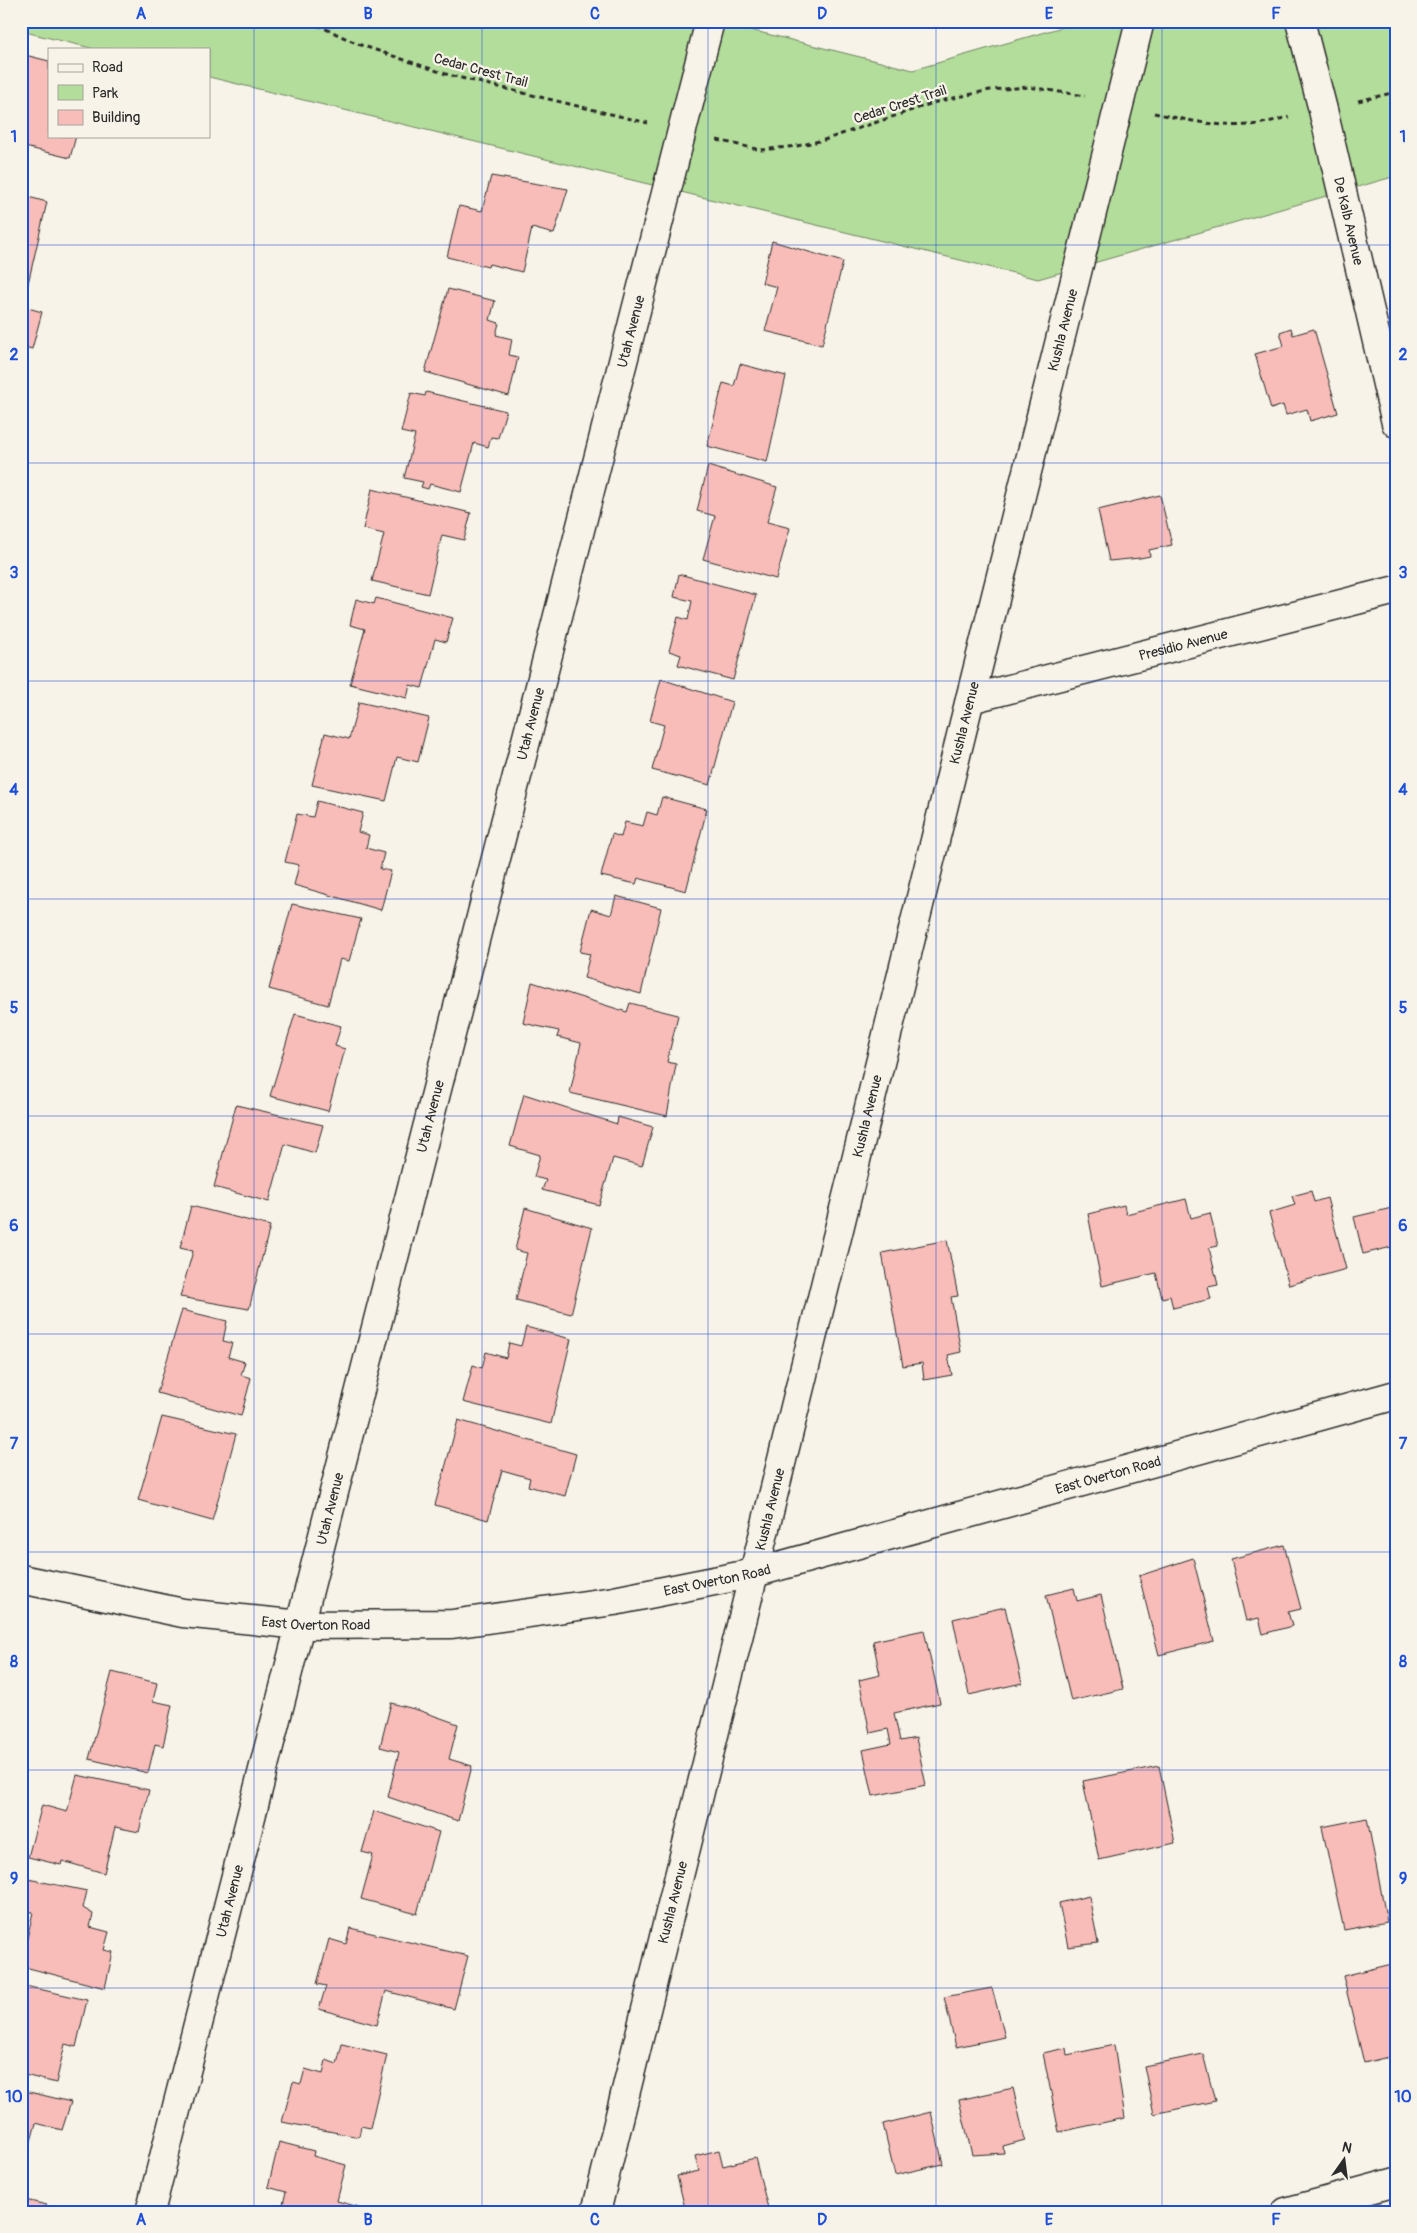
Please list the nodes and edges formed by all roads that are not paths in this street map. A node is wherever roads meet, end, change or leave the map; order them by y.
1 (710, 21) edge
2 (1140, 21) edge
3 (1300, 21) edge
4 (1396, 423) edge
5 (1396, 590) edge
6 (970, 699) junction
7 (1396, 1395) edge
8 (754, 1573) junction
9 (21, 1579) edge
10 (301, 1624) junction
11 (1396, 2182) edge
12 (150, 2212) edge
13 (596, 2212) edge
14 (1286, 2212) edge

1 - 10 street, Utah Avenue
2 - 6 street, Kushla Avenue
3 - 4 street, De Kalb Avenue
5 - 6 street, Presidio Avenue
6 - 8 street, Kushla Avenue
7 - 8 street, East Overton Road
8 - 10 street, East Overton Road
8 - 13 street, Kushla Avenue
9 - 10 street, East Overton Road
10 - 12 street, Utah Avenue
11 - 14 street

